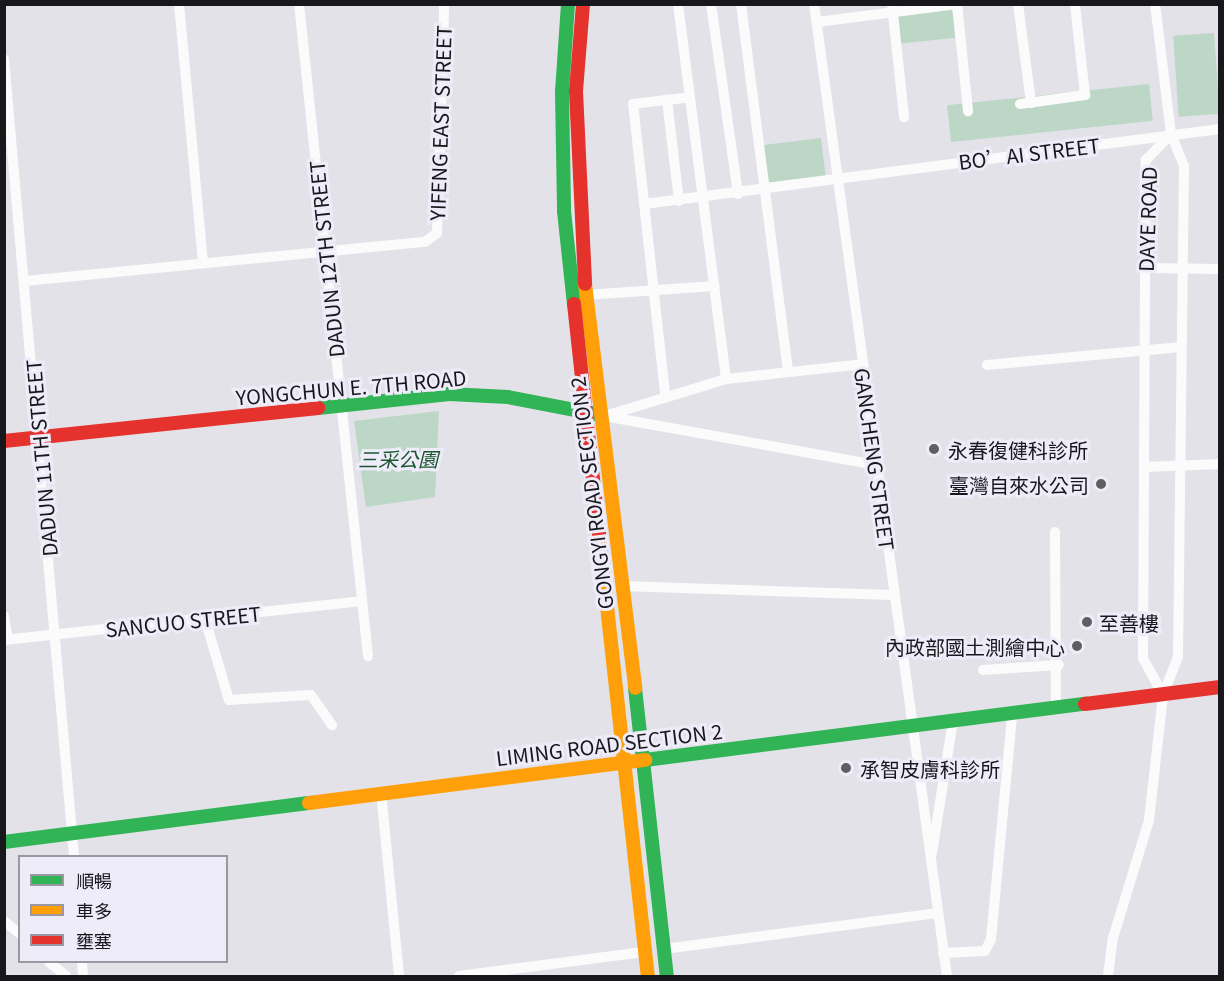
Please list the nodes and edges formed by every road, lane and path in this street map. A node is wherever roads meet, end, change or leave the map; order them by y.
1 (179, 4) edge
2 (299, 4) edge
3 (444, 4) edge
4 (568, 4) edge
5 (584, 4) edge
6 (678, 4) edge
7 (711, 4) edge
8 (741, 4) edge
9 (814, 4) edge
10 (957, 4) edge
11 (1018, 4) edge
12 (1075, 4) edge
13 (1155, 4) edge
14 (892, 9) edge
15 (817, 22) junction
16 (4, 59) edge
17 (690, 97) junction
18 (667, 99) junction
19 (968, 111) dead end
20 (904, 117) dead end
21 (1220, 129) edge
22 (1171, 134) junction
23 (839, 177) junction
24 (764, 191) junction
25 (738, 194) junction
26 (704, 198) junction
27 (679, 201) junction
28 (644, 204) junction
29 (324, 251) junction
30 (204, 263) junction
31 (1146, 268) junction
32 (1182, 268) junction
33 (1220, 268) edge
34 (25, 281) junction
35 (715, 286) junction
36 (655, 290) junction
37 (586, 295) junction
38 (1181, 347) junction
39 (1145, 349) junction
40 (863, 364) junction
41 (987, 365) dead end
42 (788, 372) junction
43 (726, 379) junction
44 (665, 393) junction
45 (342, 405) junction
46 (588, 413) junction
47 (604, 416) junction
48 (39, 437) junction
49 (4, 441) edge
50 (1220, 464) edge
51 (876, 465) junction
52 (1180, 466) junction
53 (1144, 467) junction
54 (1055, 532) dead end
55 (622, 586) junction
56 (893, 595) junction
57 (362, 601) junction
58 (4, 616) edge
59 (205, 619) junction
60 (56, 634) junction
61 (6, 640) edge
62 (368, 656) dead end
63 (1059, 665) junction
64 (983, 669) dead end
65 (1220, 687) edge
66 (1163, 695) junction
67 (1056, 709) junction
68 (1012, 715) junction
69 (953, 720) junction
70 (332, 725) dead end
71 (912, 726) junction
72 (641, 760) junction
73 (623, 762) junction
74 (381, 792) junction
75 (73, 831) junction
76 (4, 842) edge
77 (74, 855) edge
78 (931, 865) junction
79 (937, 913) junction
80 (4, 921) edge
81 (18, 932) edge
82 (664, 949) junction
83 (645, 952) junction
84 (943, 953) junction
85 (50, 963) edge
86 (66, 976) edge
87 (399, 976) edge
88 (459, 976) edge
89 (648, 976) edge
90 (667, 976) edge
91 (947, 976) edge
92 (1108, 976) edge

1 - 30 street
2 - 29 street, DADUN 12TH STREET
3 - 29 street, YIFENG EAST STREET
4 - 46 main road, GONGYI ROAD SECTION 2
5 - 37 main road, GONGYI ROAD SECTION 2
6 - 17 street
7 - 25 street
8 - 24 street
9 - 15 street, GANCHENG STREET
10 - 14 street
10 - 19 street
11 - 12 street
13 - 22 street
14 - 15 street
14 - 20 street
15 - 23 street, GANCHENG STREET
16 - 34 street, DADUN 11TH STREET
17 - 18 street
17 - 26 street
18 - 27 street
18 - 28 street
21 - 22 street, BO’AI STREET
22 - 23 street, BO’AI STREET
22 - 31 street, DAYE ROAD
22 - 32 street, DAYE ROAD
23 - 24 street, BO’AI STREET
23 - 40 street, GANCHENG STREET
24 - 25 street, BO’AI STREET
24 - 42 street
25 - 26 street, BO’AI STREET
26 - 27 street, BO’AI STREET
26 - 35 street
27 - 28 street, BO’AI STREET
28 - 36 street
29 - 30 street
29 - 45 street, DADUN 12TH STREET
30 - 34 street
31 - 32 street
31 - 39 street, DAYE ROAD
32 - 33 street
32 - 38 street, DAYE ROAD
34 - 48 street, DADUN 11TH STREET
35 - 36 street
35 - 43 street
36 - 37 street
36 - 44 street
37 - 47 main road, GONGYI ROAD SECTION 2
38 - 39 street
38 - 52 street, DAYE ROAD
39 - 41 street
39 - 53 street, DAYE ROAD
40 - 42 street
40 - 51 street, GANCHENG STREET
42 - 43 street
43 - 44 street
44 - 47 street
45 - 46 main road, YONGCHUN E. 7TH ROAD
45 - 48 main road, YONGCHUN E. 7TH ROAD
45 - 57 street, DADUN 12TH STREET
46 - 47 main road, YONGCHUN E. 7TH ROAD
46 - 73 main road, GONGYI ROAD SECTION 2
47 - 51 street, YONGCHUN E. 7TH ROAD
47 - 55 main road, GONGYI ROAD SECTION 2
48 - 49 main road, YONGCHUN E. 7TH ROAD
48 - 60 street, DADUN 11TH STREET
50 - 52 street
51 - 56 street, GANCHENG STREET
52 - 53 street
52 - 66 street, DAYE ROAD
53 - 66 street, DAYE ROAD
54 - 63 street
55 - 56 street
55 - 72 main road, GONGYI ROAD SECTION 2
56 - 71 street, GANCHENG STREET
57 - 59 street, SANCUO STREET
57 - 62 street, DADUN 12TH STREET
58 - 61 street
59 - 60 street, SANCUO STREET
59 - 70 street
60 - 61 street, SANCUO STREET
60 - 75 street, DADUN 11TH STREET
63 - 64 street
63 - 67 street
65 - 66 main road, LIMING ROAD SECTION 2
66 - 67 main road, LIMING ROAD SECTION 2
66 - 92 street, DAYE ROAD
67 - 68 main road, LIMING ROAD SECTION 2
68 - 69 main road, LIMING ROAD SECTION 2
68 - 84 street
69 - 71 main road, LIMING ROAD SECTION 2
69 - 78 street
71 - 72 main road, LIMING ROAD SECTION 2
71 - 78 street, GANCHENG STREET
72 - 73 main road, LIMING ROAD SECTION 2
72 - 82 main road, GONGYI ROAD SECTION 2
73 - 74 main road, LIMING ROAD SECTION 2
73 - 83 main road, GONGYI ROAD SECTION 2
74 - 75 main road, LIMING ROAD SECTION 2
74 - 87 street
75 - 76 main road, LIMING ROAD SECTION 2
75 - 77 street, DADUN 11TH STREET
78 - 79 street, GANCHENG STREET
79 - 82 street
79 - 84 street, GANCHENG STREET
80 - 81 street
82 - 90 main road, GONGYI ROAD SECTION 2
83 - 88 street
83 - 89 main road, GONGYI ROAD SECTION 2
84 - 91 street, GANCHENG STREET
85 - 86 street

